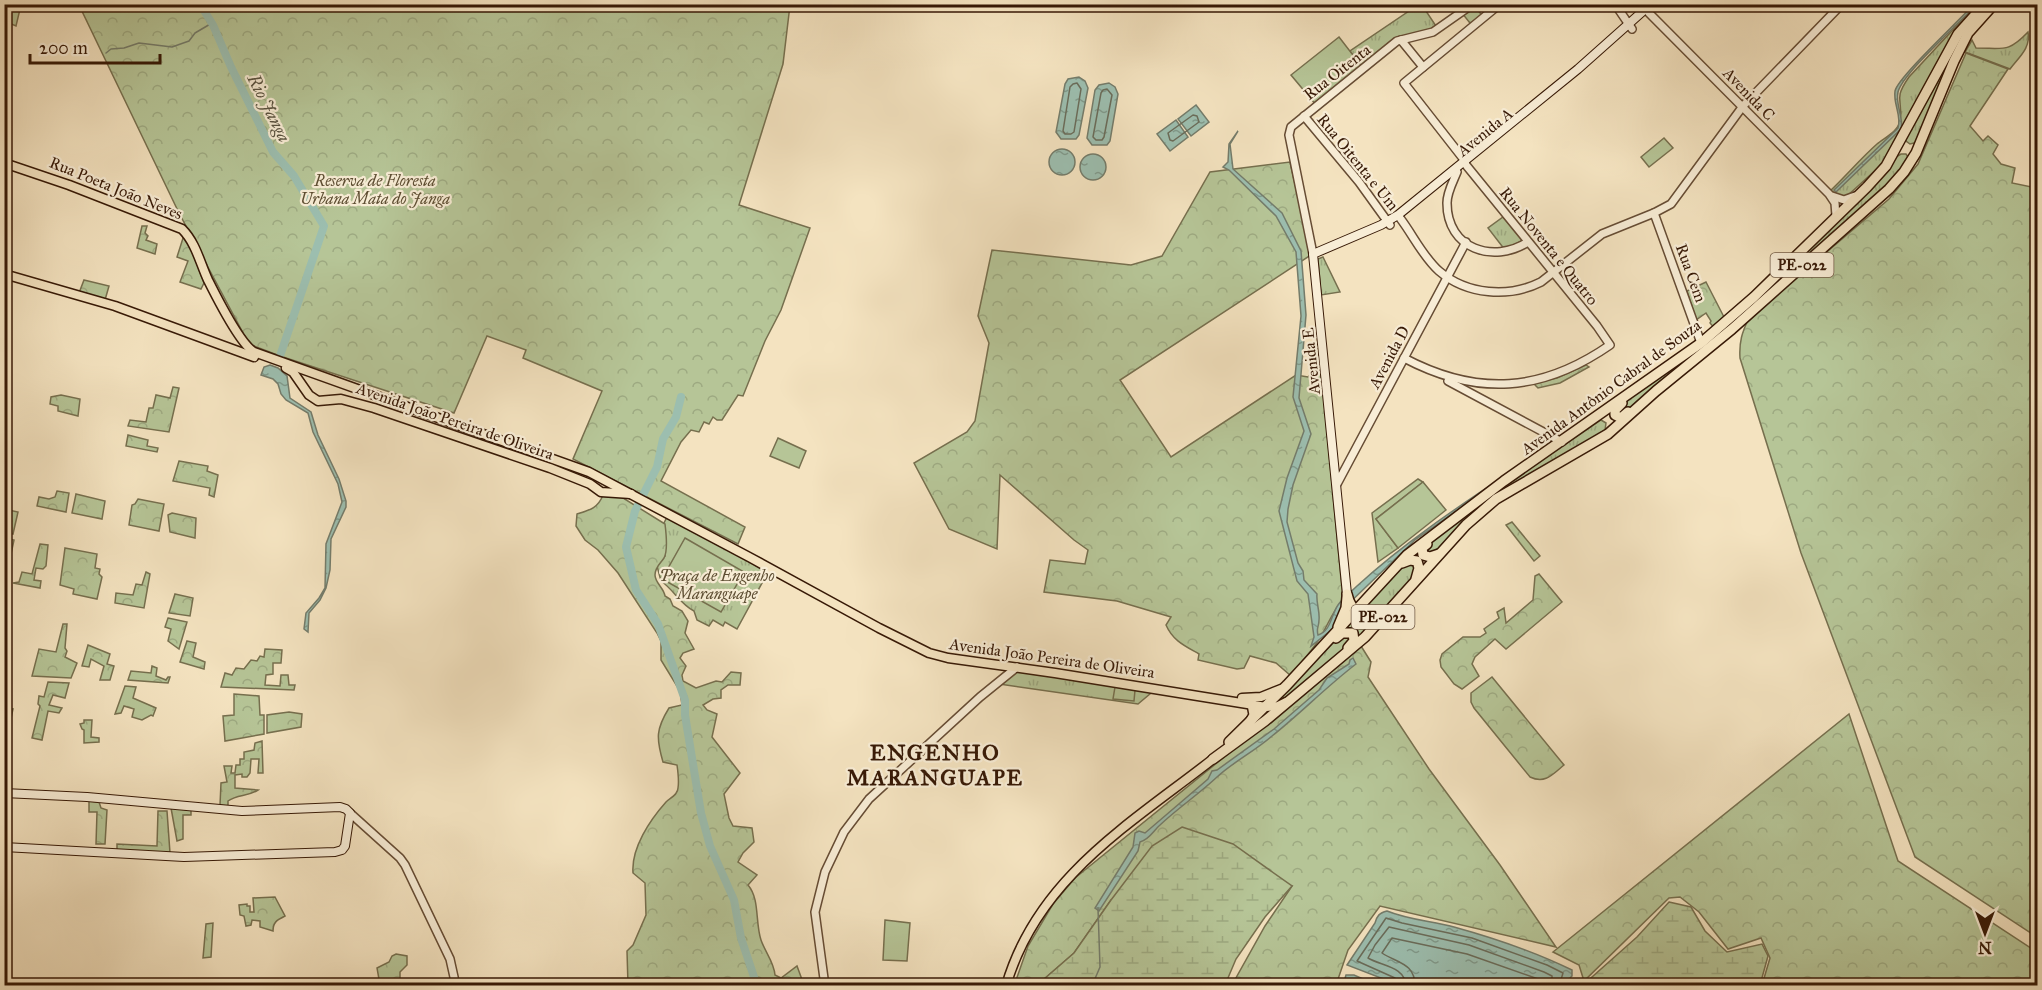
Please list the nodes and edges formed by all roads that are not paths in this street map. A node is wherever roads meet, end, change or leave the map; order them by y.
1 (1473, 4) edge
2 (1500, 4) edge
3 (1615, 4) edge
4 (1658, 4) edge
5 (1842, 4) edge
6 (1985, 4) edge
7 (1994, 4) edge
8 (1650, 9) edge
9 (1631, 27) junction
10 (1401, 40) junction
11 (1424, 67) junction
12 (1743, 106) junction
13 (1304, 116) junction
14 (1291, 127) joint
15 (1904, 132) junction
16 (1922, 140) junction
17 (4, 163) edge
18 (1466, 163) junction
19 (1886, 166) junction
20 (1907, 168) junction
21 (1457, 172) junction
22 (1829, 194) junction
23 (1858, 195) junction
24 (1654, 213) junction
25 (1836, 216) junction
26 (1400, 218) junction
27 (1389, 223) junction
28 (1466, 242) junction
29 (1528, 242) junction
30 (1314, 256) junction
31 (1552, 273) junction
32 (4, 274) edge
33 (1447, 277) junction
34 (238, 333) junction
35 (1701, 343) junction
36 (229, 346) junction
37 (254, 352) joint
38 (1404, 358) junction
39 (1661, 371) junction
40 (1432, 372) junction
41 (322, 377) junction
42 (1656, 391) junction
43 (313, 399) junction
44 (1562, 442) junction
45 (1534, 460) junction
46 (1554, 464) junction
47 (605, 480) junction
48 (1337, 484) junction
49 (601, 492) junction
50 (634, 494) junction
51 (1467, 509) junction
52 (1440, 554) junction
53 (1396, 566) junction
54 (1415, 581) junction
55 (1351, 603) junction
56 (1386, 613) junction
57 (1334, 664) junction
58 (1017, 667) junction
59 (1301, 671) junction
60 (1287, 685) junction
61 (1217, 698) junction
62 (1287, 702) junction
63 (1252, 704) junction
64 (1266, 707) junction
65 (1250, 724) junction
66 (1213, 759) junction
67 (4, 793) edge
68 (350, 813) junction
69 (4, 848) edge
70 (456, 986) edge
71 (825, 986) edge
72 (1006, 986) edge

1 - 10 street
2 - 11 street
3 - 9 street
4 - 8 main road, Avenida A
5 - 12 street
6 - 15 highway, Avenida Antônio Cabral de Souza / PE-022
7 - 16 highway, Avenida Antônio Cabral de Souza / PE-022
8 - 9 main road, Avenida A
8 - 12 street, Avenida C
9 - 18 main road, Avenida A
10 - 11 street
10 - 13 street, Rua Oitenta
11 - 18 street, Rua Noventa e Quatro
12 - 22 street, Avenida C
12 - 24 street
13 - 14 street, Rua Oitenta
13 - 27 street, Rua Oitenta e Um
14 - 30 street, Avenida E
15 - 16 highway
15 - 19 highway, Avenida Antônio Cabral de Souza / PE-022
16 - 20 highway, Avenida Antônio Cabral de Souza / PE-022
17 - 34 main road, Rua Poeta João Neves
18 - 21 main road, Avenida A
18 - 27 main road, Avenida A
18 - 29 street, Rua Noventa e Quatro
19 - 20 highway
19 - 23 highway, Avenida Antônio Cabral de Souza / PE-022
20 - 42 highway, Avenida Antônio Cabral de Souza / PE-022
21 - 26 main road, Avenida A
21 - 28 street
22 - 23 street
22 - 25 street
23 - 25 highway, Avenida Antônio Cabral de Souza / PE-022
24 - 31 street
24 - 35 street, Rua Cem
25 - 35 highway, Avenida Antônio Cabral de Souza / PE-022
26 - 27 main road, Avenida A
26 - 33 street
27 - 30 main road, Avenida A
28 - 29 street
28 - 33 street, Avenida D
29 - 31 street, Rua Noventa e Quatro
30 - 48 main road, Avenida E
31 - 33 street
31 - 40 street, Rua Noventa e Quatro
32 - 36 main road
33 - 38 street, Avenida D
34 - 36 main road
34 - 37 main road, Rua Poeta João Neves
35 - 39 highway, Avenida Antônio Cabral de Souza / PE-022
36 - 43 main road
37 - 41 main road, Avenida João Pereira de Oliveira
38 - 40 street
38 - 48 street, Avenida D
39 - 42 highway
39 - 44 highway, Avenida Antônio Cabral de Souza / PE-022
40 - 44 street
41 - 43 main road
41 - 47 main road, Avenida João Pereira de Oliveira
42 - 46 highway, Avenida Antônio Cabral de Souza / PE-022
43 - 49 main road, Avenida João Pereira de Oliveira
44 - 45 highway, Avenida Antônio Cabral de Souza / PE-022
45 - 46 highway
45 - 51 highway, Avenida Antônio Cabral de Souza / PE-022
46 - 52 highway, Avenida Antônio Cabral de Souza / PE-022
47 - 49 main road
47 - 50 main road, Avenida João Pereira de Oliveira
48 - 55 main road, Avenida E
49 - 50 main road, Avenida João Pereira de Oliveira
50 - 58 main road, Avenida João Pereira de Oliveira
51 - 52 highway
51 - 53 highway, Avenida Antônio Cabral de Souza / PE-022
52 - 54 highway, Avenida Antônio Cabral de Souza / PE-022
53 - 54 highway
53 - 55 highway, Avenida Antônio Cabral de Souza / PE-022
54 - 56 highway, Avenida Antônio Cabral de Souza / PE-022
55 - 56 highway
55 - 59 highway, Avenida Antônio Cabral de Souza / PE-022
56 - 57 highway, Avenida Antônio Cabral de Souza / PE-022
57 - 59 highway
57 - 62 highway, Avenida Antônio Cabral de Souza / PE-022
58 - 61 main road, Avenida João Pereira de Oliveira
58 - 71 street
59 - 60 highway, Avenida Antônio Cabral de Souza / PE-022
60 - 61 main road, Avenida João Pereira de Oliveira
60 - 64 highway, Avenida Antônio Cabral de Souza / PE-022
61 - 63 main road, Avenida João Pereira de Oliveira
62 - 64 main road, Avenida João Pereira de Oliveira
62 - 66 highway, Avenida Antônio Cabral de Souza / PE-022
63 - 64 main road, Avenida João Pereira de Oliveira
63 - 65 highway
64 - 65 highway, Avenida Antônio Cabral de Souza / PE-022
65 - 66 highway, Avenida Antônio Cabral de Souza / PE-022
66 - 72 main road, Avenida Antônio Cabral de Souza / PE-022
67 - 68 main road
68 - 69 main road
68 - 70 street

